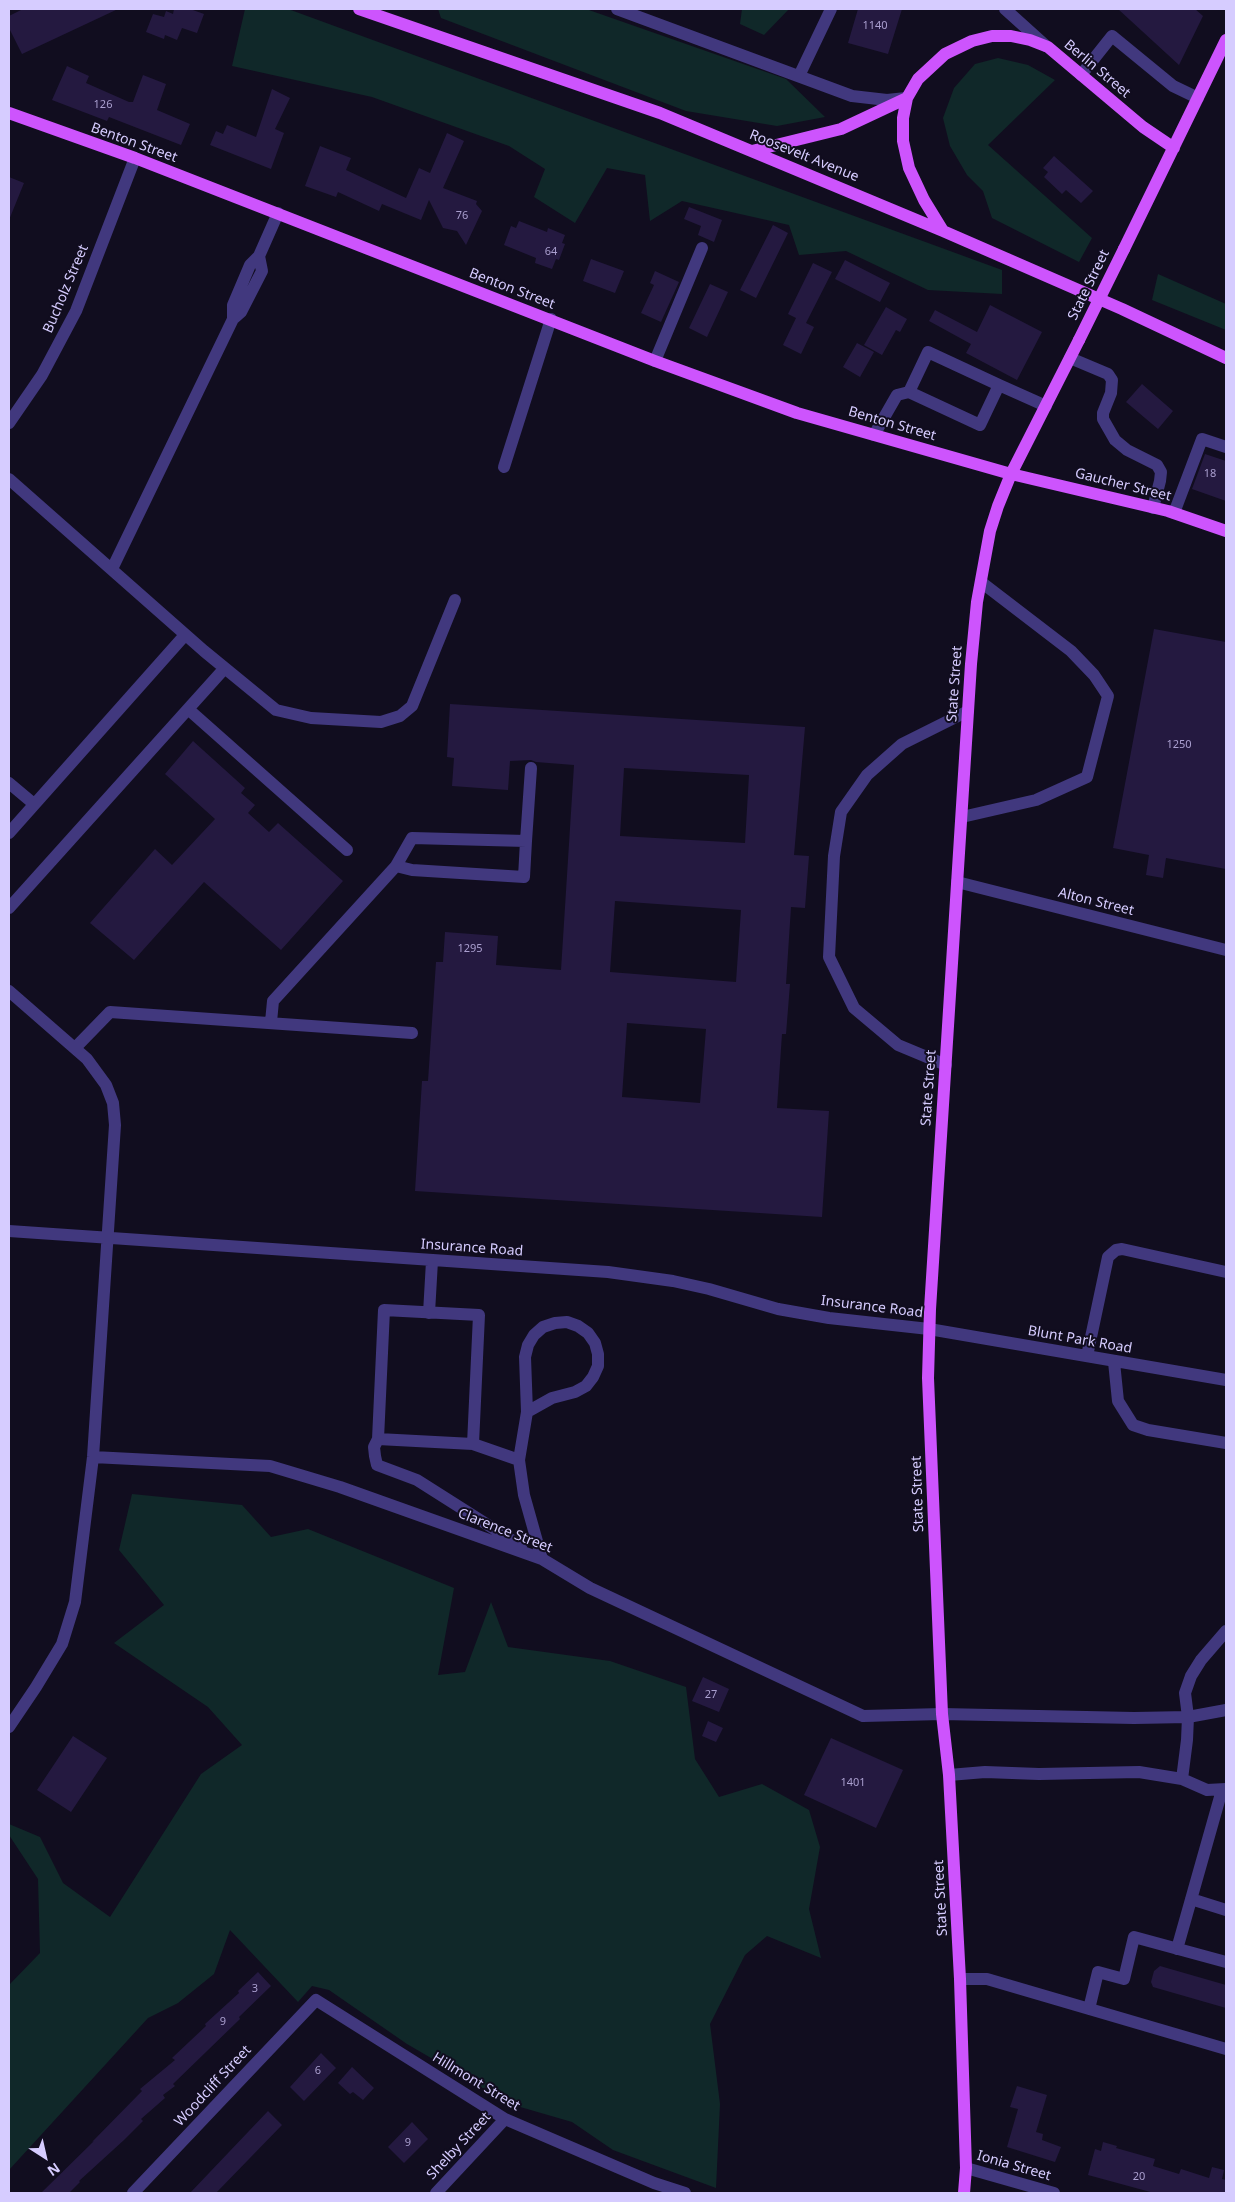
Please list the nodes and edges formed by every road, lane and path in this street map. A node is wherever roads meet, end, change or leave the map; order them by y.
1 (359, 9) edge
2 (617, 9) edge
3 (830, 9) edge
4 (1005, 9) edge
5 (1226, 40) edge
6 (1048, 48) junction
7 (1081, 75) junction
8 (799, 76) junction
9 (907, 98) junction
10 (1198, 98) junction
11 (9, 113) edge
12 (1174, 148) junction
13 (752, 151) junction
14 (135, 158) junction
15 (278, 213) junction
16 (943, 231) junction
17 (702, 248) dead end
18 (551, 319) junction
19 (1070, 358) junction
20 (1226, 358) edge
21 (655, 361) junction
22 (999, 385) junction
23 (909, 392) junction
24 (1046, 406) junction
25 (9, 424) edge
26 (874, 435) junction
27 (1226, 448) edge
28 (504, 467) dead end
29 (1012, 474) junction
30 (9, 479) edge
31 (1153, 508) junction
32 (1174, 514) junction
33 (1226, 530) edge
34 (112, 569) junction
35 (981, 582) junction
36 (456, 600) dead end
37 (185, 635) junction
38 (224, 669) junction
39 (188, 709) junction
40 (968, 711) junction
41 (531, 768) dead end
42 (9, 783) edge
43 (34, 804) junction
44 (962, 817) junction
45 (9, 833) edge
46 (526, 841) junction
47 (347, 850) dead end
48 (396, 866) junction
49 (958, 882) junction
50 (9, 908) edge
51 (1226, 950) edge
52 (9, 991) edge
53 (270, 1022) junction
54 (412, 1033) dead end
55 (74, 1048) junction
56 (946, 1065) junction
57 (9, 1231) edge
58 (108, 1236) junction
59 (432, 1261) junction
60 (1226, 1272) edge
61 (429, 1312) junction
62 (929, 1329) junction
63 (1087, 1356) junction
64 (1114, 1362) junction
65 (1226, 1380) edge
66 (527, 1412) junction
67 (378, 1439) junction
68 (1226, 1442) edge
69 (473, 1444) junction
70 (93, 1457) junction
71 (519, 1460) junction
72 (542, 1559) junction
73 (1226, 1631) edge
74 (1226, 1710) edge
75 (942, 1714) junction
76 (1188, 1717) junction
77 (9, 1727) edge
78 (949, 1775) junction
79 (1182, 1779) junction
80 (1224, 1789) edge
81 (1191, 1899) junction
82 (1226, 1910) edge
83 (1177, 1949) junction
84 (1226, 1962) edge
85 (960, 1979) junction
86 (316, 2000) joint
87 (1089, 2009) junction
88 (1226, 2049) edge
89 (505, 2119) junction
90 (966, 2168) junction
91 (652, 2188) edge
92 (133, 2193) edge
93 (436, 2193) edge
94 (684, 2193) edge
95 (964, 2193) edge
96 (1054, 2193) edge

1 - 13 main road, Roosevelt Avenue
2 - 8 street
3 - 8 street
4 - 6 street, Berlin Street
5 - 10 main road, State Street
6 - 7 main road, Berlin Street
6 - 9 main road
7 - 10 street
7 - 12 main road, Berlin Street
8 - 9 street
9 - 13 main road
9 - 16 main road
10 - 12 main road, State Street
11 - 14 main road, Benton Street
12 - 19 main road, State Street, bridge
13 - 16 main road, Roosevelt Avenue
14 - 15 main road, Benton Street
14 - 25 street, Bucholz Street
15 - 18 main road, Benton Street
15 - 34 street
16 - 20 main road, Roosevelt Avenue
17 - 21 street
18 - 21 main road, Benton Street
18 - 28 street
19 - 24 main road, State Street
19 - 31 street
21 - 26 main road, Benton Street
22 - 23 street
22 - 23 street
22 - 24 street
23 - 26 street
24 - 29 main road, State Street
26 - 29 main road, Benton Street
27 - 32 street
29 - 31 main road, Gaucher Street
29 - 35 main road, State Street
30 - 34 street
31 - 32 main road, Gaucher Street
32 - 33 main road, Gaucher Street
34 - 37 street
35 - 40 main road, State Street
35 - 44 street
36 - 38 street
37 - 38 street
37 - 43 street
38 - 39 street
39 - 47 street
39 - 50 street
40 - 44 main road, State Street
40 - 56 street
41 - 46 street
42 - 43 street
43 - 45 street
44 - 49 main road, State Street
46 - 48 street
46 - 48 street
48 - 53 street
49 - 51 street, Alton Street
49 - 56 main road, State Street
52 - 55 street
53 - 54 street
53 - 55 street
55 - 58 street
56 - 62 main road, State Street
57 - 58 street, Insurance Road
58 - 59 street, Insurance Road
58 - 70 street
59 - 61 street
59 - 62 street, Insurance Road
60 - 63 street
61 - 67 street
61 - 69 street
62 - 63 street, Blunt Park Road
62 - 75 main road, State Street
63 - 64 street, Blunt Park Road
64 - 65 street, Blunt Park Road
64 - 68 street
66 - 66 street
66 - 71 street
67 - 69 street
67 - 72 street
69 - 71 street
70 - 72 street, Clarence Street
70 - 77 street
71 - 72 street
72 - 75 street, Clarence Street
73 - 76 street
74 - 76 street, Clarence Street
75 - 76 street, Clarence Street
75 - 78 main road, State Street
76 - 79 street
78 - 79 street
78 - 85 main road, State Street
79 - 80 street
80 - 81 street
81 - 82 street
81 - 83 street
83 - 84 street
83 - 87 street
85 - 87 street
85 - 90 main road, State Street
86 - 89 street, Hillmont Street
86 - 92 street, Woodcliff Street
87 - 88 street
89 - 91 street, Hillmont Street
89 - 93 street, Shelby Street
90 - 95 main road, State Street
90 - 96 street, Ionia Street
91 - 94 street, Hillmont Street

